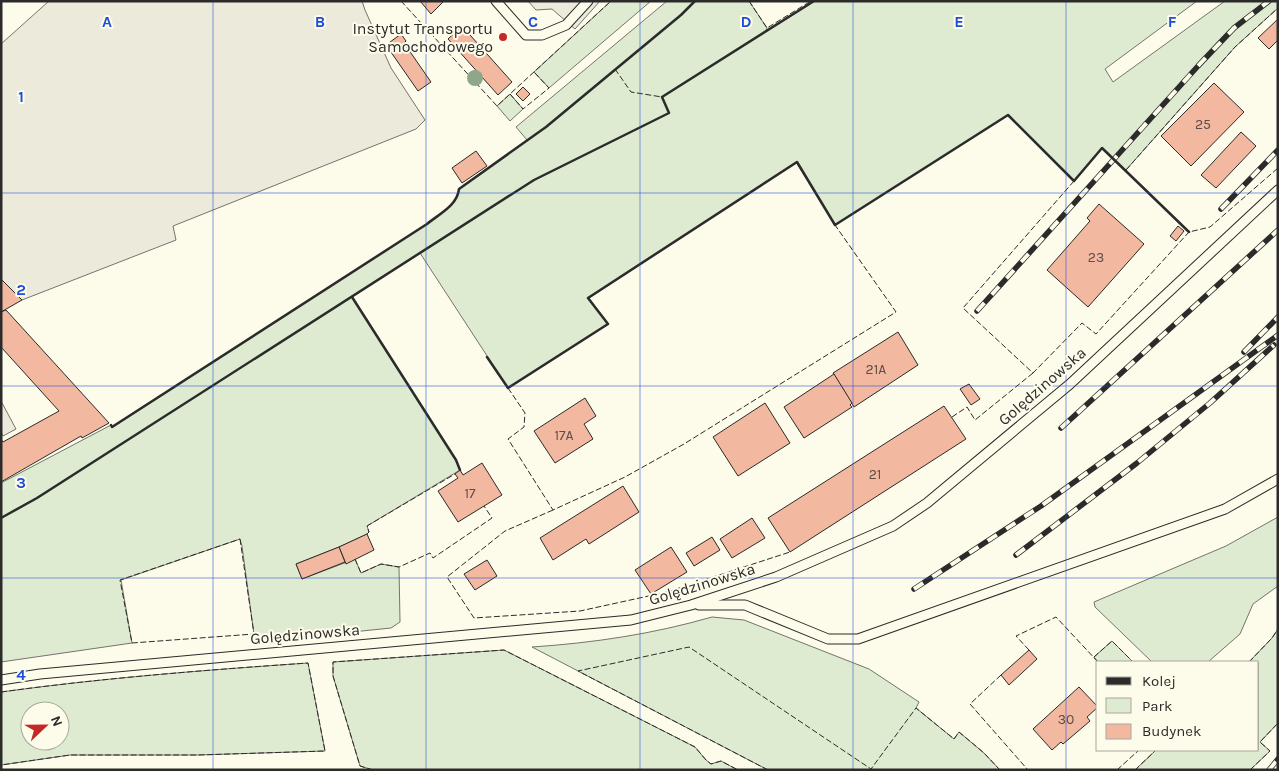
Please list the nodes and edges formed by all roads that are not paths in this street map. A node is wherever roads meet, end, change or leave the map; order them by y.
1 (496, 1) edge
2 (588, 1) edge
3 (1278, 190) edge
4 (1278, 479) edge
5 (691, 605) junction
6 (1, 680) edge

1 - 2 lane
3 - 5 lane, Golędzinowska
4 - 5 lane
5 - 6 lane, Golędzinowska

